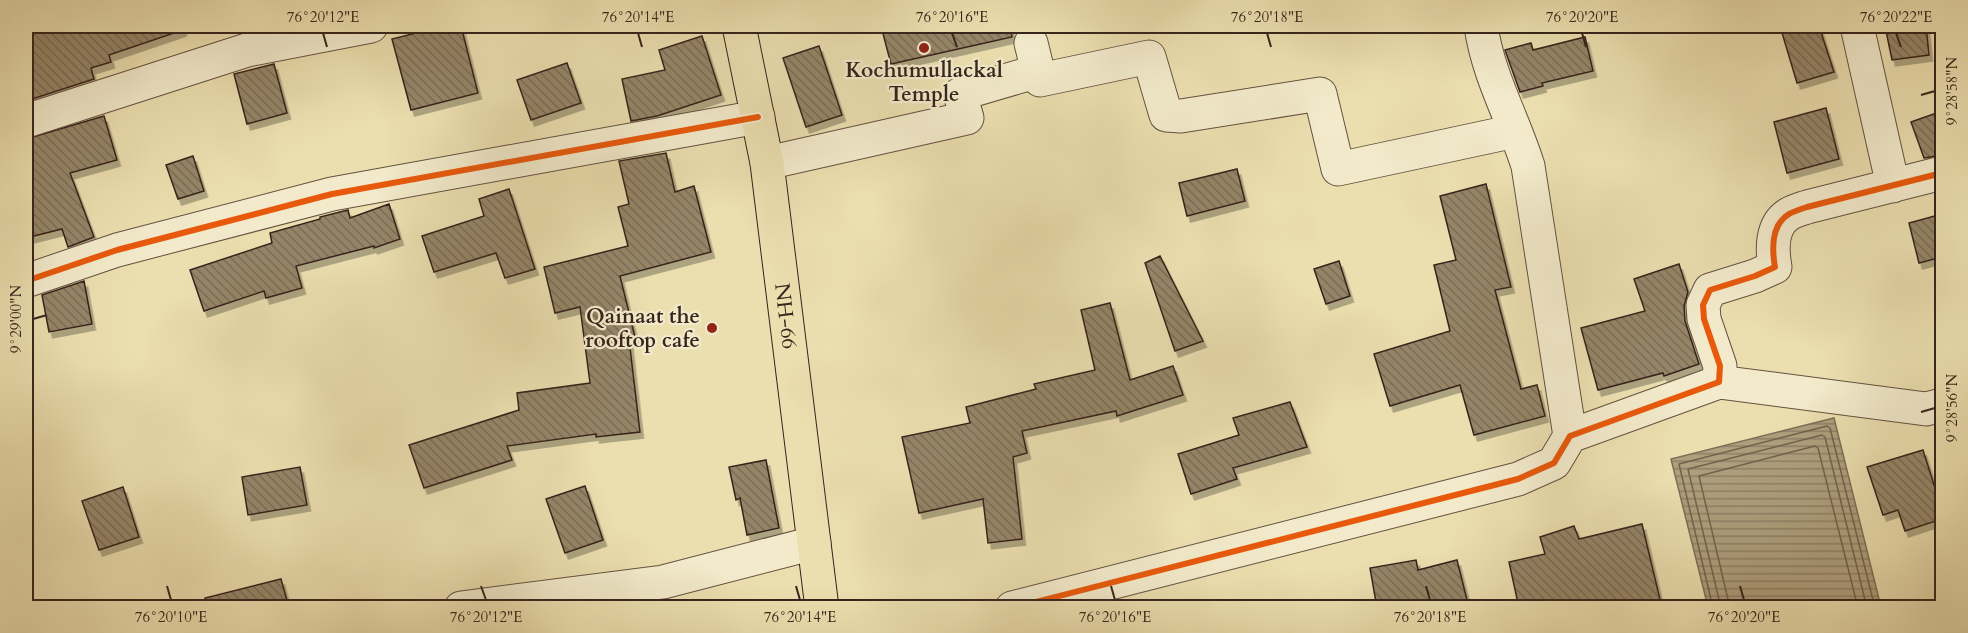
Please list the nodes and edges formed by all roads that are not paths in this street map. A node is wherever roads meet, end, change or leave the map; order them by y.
1 (371, 26) edge
2 (739, 26) edge
3 (1481, 26) edge
4 (1857, 26) edge
5 (758, 117) junction
6 (26, 121) edge
7 (1515, 131) junction
8 (767, 163) junction
9 (1942, 173) edge
10 (1893, 186) junction
11 (26, 281) edge
12 (1719, 382) junction
13 (1942, 405) edge
14 (1570, 436) junction
15 (814, 543) junction
16 (461, 608) edge
17 (822, 608) edge
18 (1012, 608) edge

1 - 6 street
2 - 5 main road, NH-66
3 - 7 street
4 - 10 street
5 - 8 main road, NH-66
5 - 11 street
7 - 8 street
7 - 14 street
8 - 15 main road, NH-66
9 - 10 street
10 - 12 street
12 - 13 street
12 - 14 street
14 - 18 street
15 - 16 street
15 - 17 main road, NH-66

